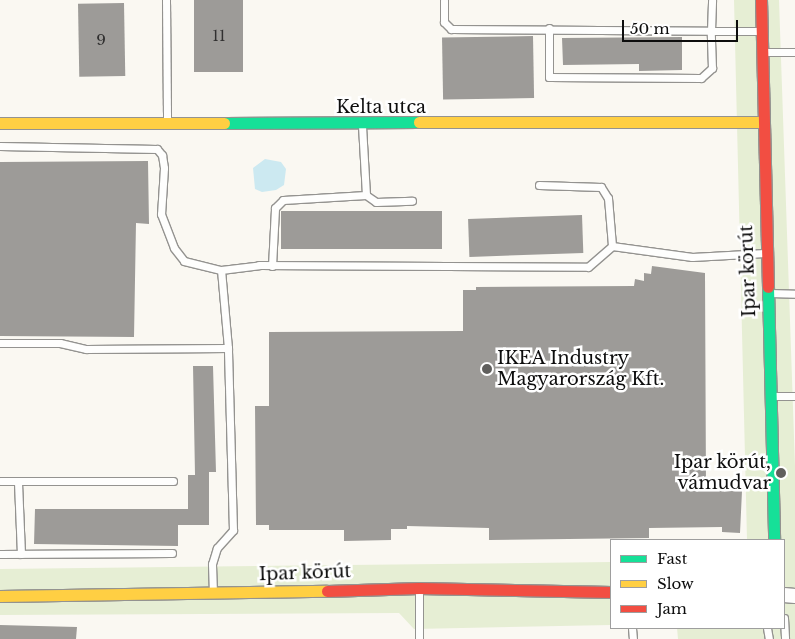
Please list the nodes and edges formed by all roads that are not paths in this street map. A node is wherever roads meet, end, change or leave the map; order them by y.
1 (166, 0) edge
2 (444, 0) edge
3 (712, 0) edge
4 (761, 0) edge
5 (549, 28) junction
6 (712, 31) junction
7 (761, 31) junction
8 (762, 52) junction
9 (795, 52) edge
10 (763, 122) junction
11 (0, 123) edge
12 (168, 124) junction
13 (362, 124) junction
14 (0, 146) edge
15 (539, 185) dead end
16 (366, 196) junction
17 (412, 201) dead end
18 (612, 246) junction
19 (766, 253) junction
20 (272, 266) junction
21 (221, 270) junction
22 (767, 293) junction
23 (795, 294) edge
24 (0, 343) edge
25 (228, 348) junction
26 (771, 396) junction
27 (795, 396) edge
28 (0, 481) edge
29 (18, 481) junction
30 (173, 481) dead end
31 (774, 539) edge
32 (172, 553) dead end
33 (0, 554) edge
34 (21, 554) junction
35 (419, 588) junction
36 (610, 592) edge
37 (213, 595) junction
38 (0, 596) edge
39 (419, 639) edge

1 - 12 lane
2 - 5 lane
3 - 6 lane
4 - 7 street, Ipar körút
5 - 6 lane
5 - 6 lane
6 - 7 lane
7 - 8 street, Ipar körút
8 - 9 lane
8 - 10 street, Ipar körút
10 - 13 street, Kelta utca
10 - 19 street, Ipar körút
11 - 12 street, Kelta utca
12 - 13 street, Kelta utca
13 - 16 lane
14 - 21 lane
15 - 18 lane
16 - 17 lane
16 - 20 lane
18 - 19 lane
18 - 20 lane
19 - 22 street, Ipar körút
20 - 21 lane
21 - 25 lane
22 - 23 lane
22 - 26 street, Ipar körút
24 - 25 lane
25 - 37 lane
26 - 27 lane
26 - 31 street, Ipar körút
28 - 29 lane
29 - 30 lane
29 - 34 lane
32 - 34 lane
33 - 34 lane
35 - 36 street, Ipar körút
35 - 37 street, Ipar körút
35 - 39 lane
37 - 38 street, Ipar körút

